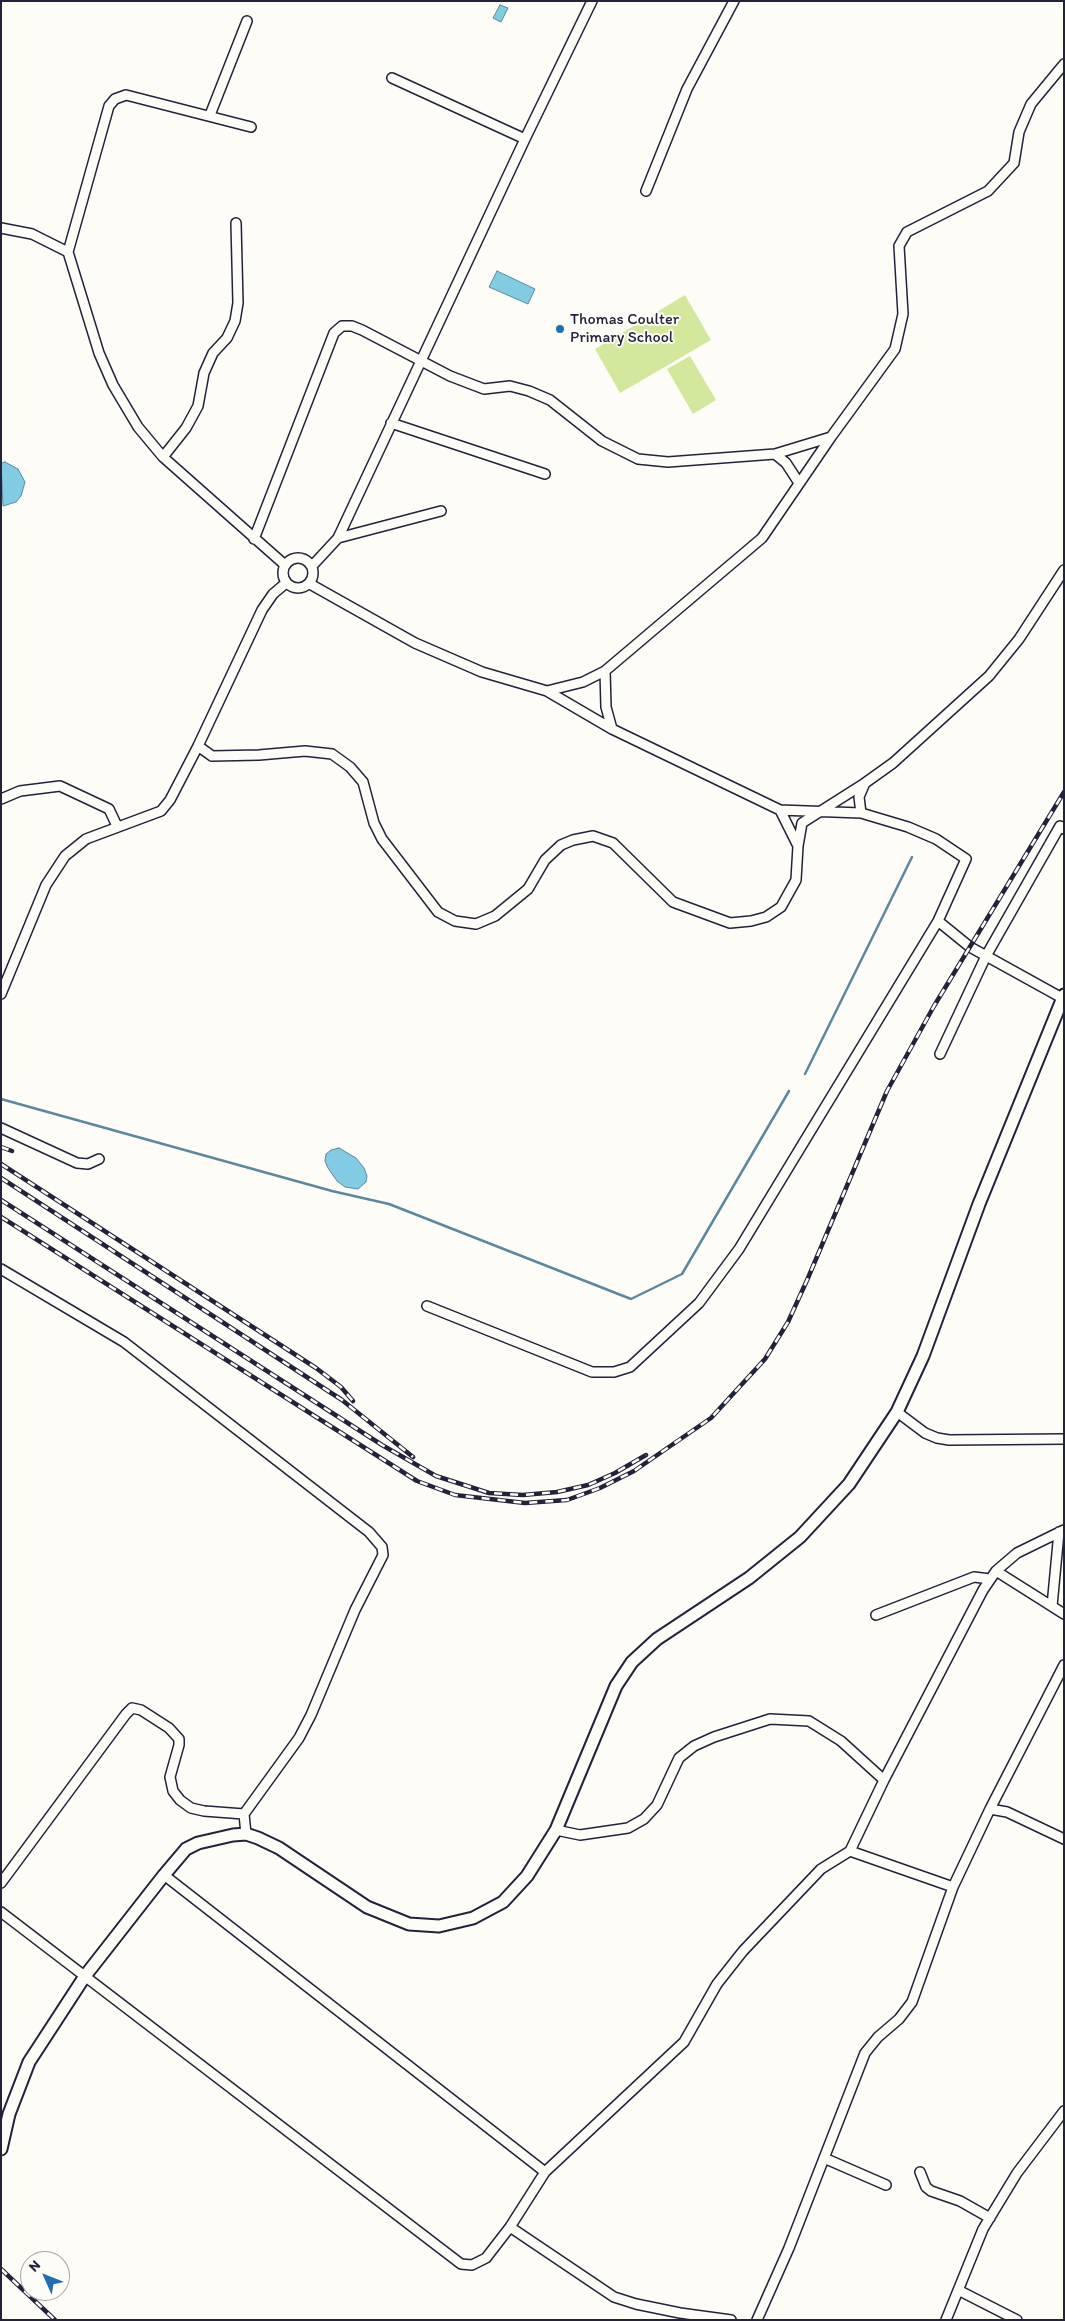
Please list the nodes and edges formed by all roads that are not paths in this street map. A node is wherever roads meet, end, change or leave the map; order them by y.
1 (592, 1) edge
2 (734, 1) edge
3 (247, 21) dead end
4 (1064, 64) edge
5 (392, 78) dead end
6 (210, 116) junction
7 (251, 127) dead end
8 (525, 139) junction
9 (646, 191) dead end
10 (236, 223) dead end
11 (1, 228) edge
12 (68, 252) junction
13 (421, 361) junction
14 (391, 423) junction
15 (831, 437) junction
16 (775, 454) junction
17 (163, 456) junction
18 (545, 474) dead end
19 (799, 483) junction
20 (441, 511) dead end
21 (338, 538) junction
22 (254, 539) junction
23 (285, 565) junction
24 (312, 566) junction
25 (1064, 570) edge
26 (286, 583) junction
27 (310, 584) junction
28 (605, 671) junction
29 (547, 691) junction
30 (612, 728) junction
31 (198, 746) junction
32 (865, 783) junction
33 (1, 799) edge
34 (780, 810) junction
35 (820, 812) junction
36 (861, 813) junction
37 (117, 826) junction
38 (1064, 829) edge
39 (798, 846) junction
40 (938, 920) junction
41 (986, 956) junction
42 (1, 994) edge
43 (1063, 997) edge
44 (940, 1054) dead end
45 (1, 1128) edge
46 (99, 1159) dead end
47 (1, 1269) edge
48 (427, 1306) dead end
49 (897, 1412) junction
50 (1064, 1439) edge
51 (1061, 1531) edge
52 (996, 1571) junction
53 (990, 1579) junction
54 (1052, 1606) junction
55 (1064, 1614) edge
56 (876, 1615) dead end
57 (1064, 1665) edge
58 (884, 1780) junction
59 (990, 1809) junction
60 (244, 1814) junction
61 (556, 1830) junction
62 (246, 1834) junction
63 (1064, 1839) edge
64 (850, 1851) junction
65 (164, 1875) junction
66 (1, 1883) edge
67 (953, 1887) junction
68 (1, 1912) edge
69 (85, 1976) junction
70 (1064, 2111) edge
71 (1, 2148) edge
72 (824, 2158) junction
73 (544, 2172) junction
74 (920, 2172) dead end
75 (886, 2185) dead end
76 (990, 2218) junction
77 (510, 2227) junction
78 (960, 2291) junction
79 (730, 2320) edge
80 (757, 2320) edge
81 (946, 2320) edge
82 (1017, 2320) edge

1 - 8 street
2 - 9 street
3 - 6 street
4 - 15 street
5 - 8 street
6 - 7 street
6 - 12 street
8 - 13 street
10 - 17 street
11 - 12 street
12 - 17 street
13 - 14 street
13 - 16 street
13 - 22 street
14 - 18 street
14 - 21 street
15 - 16 street
15 - 19 street
16 - 19 street
17 - 22 street
19 - 28 street
20 - 21 street
21 - 24 street
22 - 23 street
23 - 24 street
23 - 26 street
24 - 27 street
25 - 32 street
26 - 27 street
26 - 31 street
27 - 29 street
28 - 29 street
28 - 30 street
29 - 30 street
30 - 34 street
31 - 37 street
31 - 39 street
32 - 35 street
32 - 36 street
33 - 37 street
34 - 35 street
34 - 39 street
35 - 36 street
35 - 39 street
36 - 40 street
37 - 42 street
38 - 41 street
40 - 41 street
40 - 48 street
41 - 43 street
41 - 44 street
43 - 49 street
45 - 46 street
47 - 60 street
49 - 50 street
49 - 61 street
51 - 52 street
51 - 54 street
52 - 53 street
52 - 54 street
53 - 56 street
53 - 58 street
54 - 55 street
57 - 59 street
58 - 61 street
58 - 64 street
59 - 63 street
59 - 67 street
60 - 62 street
60 - 66 street
61 - 62 street
62 - 65 street
64 - 67 street
64 - 73 street
65 - 69 street
65 - 73 street
67 - 72 street
68 - 69 street
69 - 71 street
69 - 77 street
70 - 76 street
72 - 75 street
72 - 80 street
73 - 77 street
74 - 76 street
76 - 78 street
77 - 79 street
78 - 81 street
78 - 82 street

